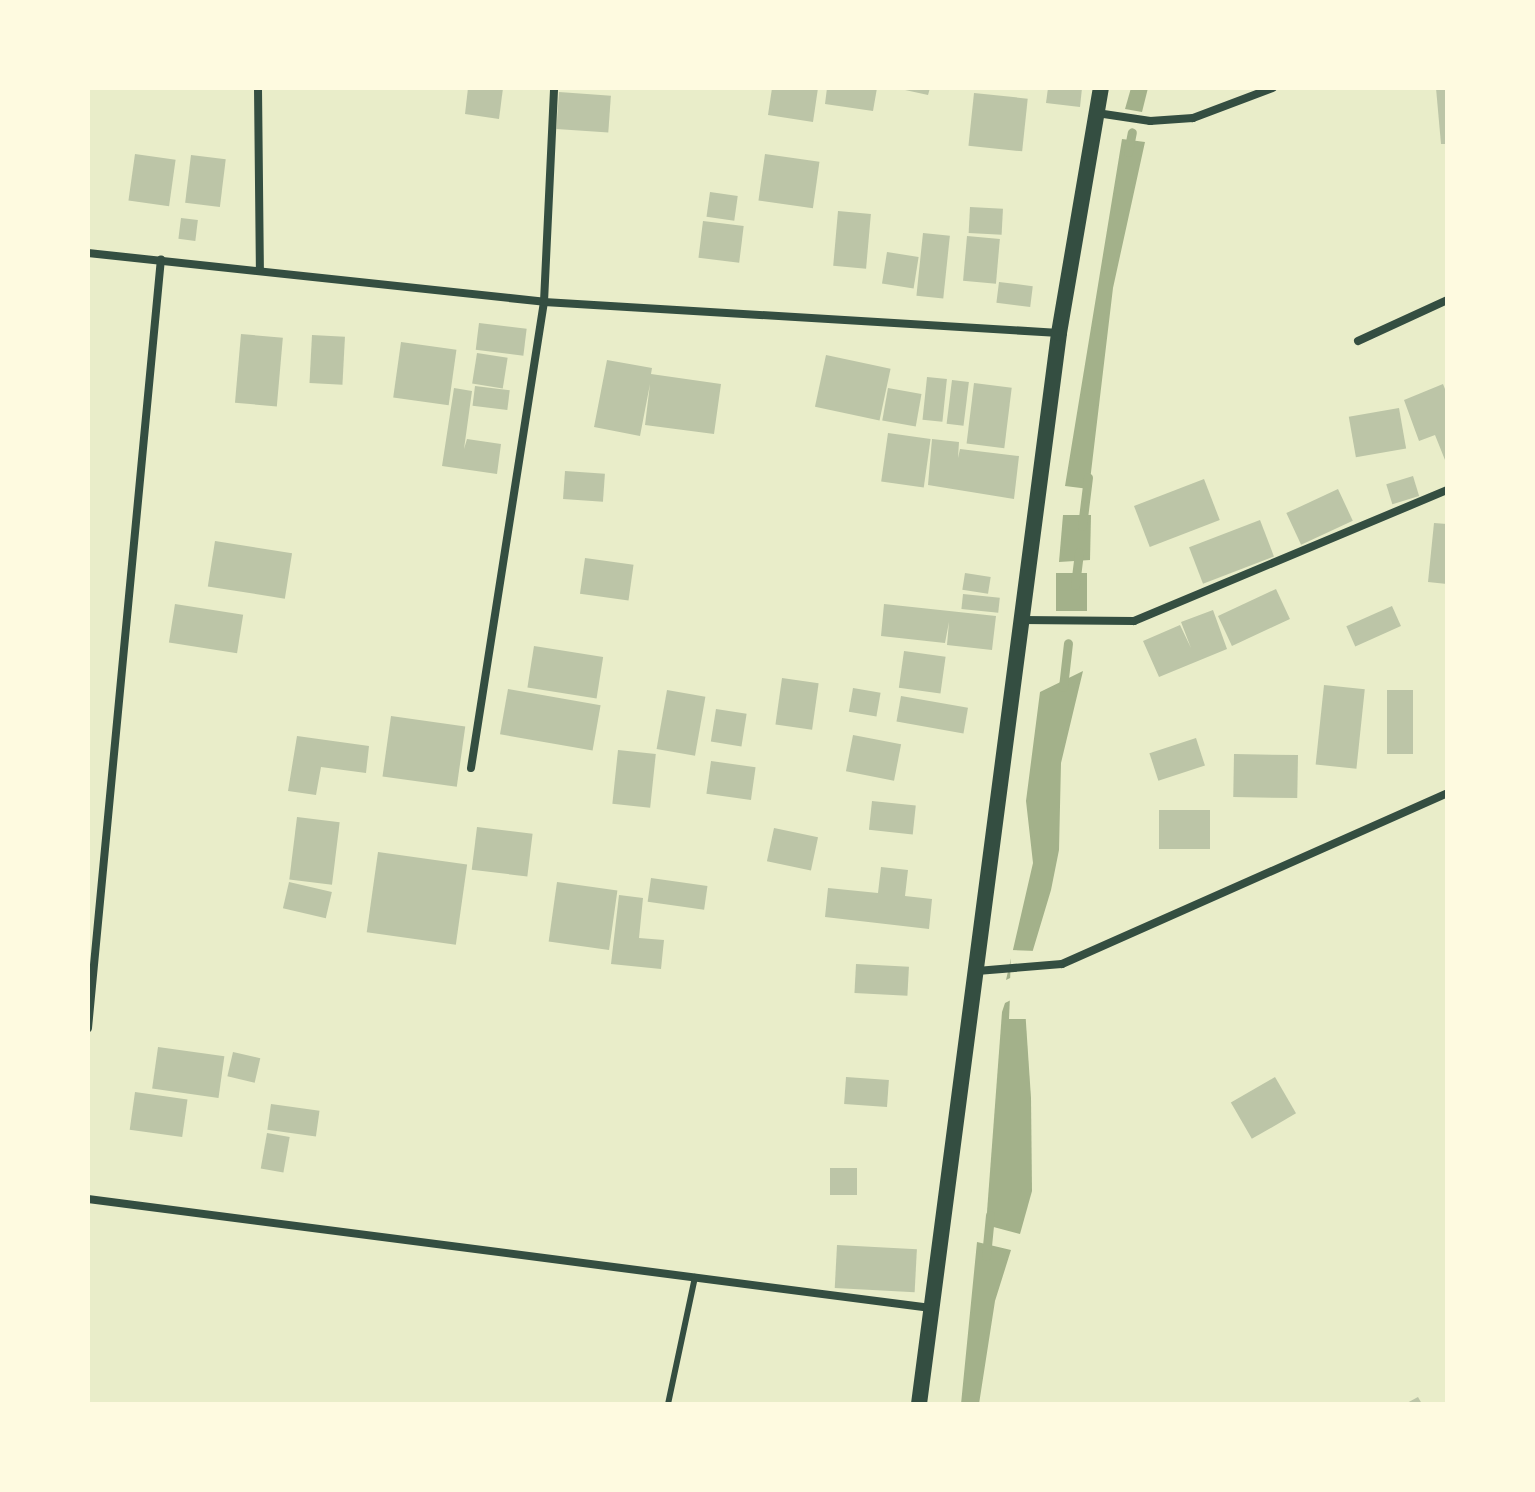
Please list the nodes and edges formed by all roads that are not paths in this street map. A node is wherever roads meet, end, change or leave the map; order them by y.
1 (258, 88) edge
2 (554, 88) edge
3 (1101, 88) edge
4 (1273, 88) edge
5 (1097, 113) junction
6 (88, 253) edge
7 (161, 259) junction
8 (260, 270) junction
9 (1447, 300) edge
10 (544, 302) junction
11 (1059, 333) junction
12 (1358, 341) dead end
13 (1447, 490) edge
14 (1022, 620) junction
15 (471, 768) dead end
16 (1447, 793) edge
17 (977, 971) junction
18 (88, 1028) edge
19 (88, 1199) edge
20 (695, 1277) junction
21 (936, 1309) junction
22 (668, 1404) edge
23 (919, 1404) edge

1 - 8 street
2 - 10 street
3 - 5 main road
4 - 5 street
5 - 11 main road
6 - 7 street
7 - 8 street
7 - 18 street
8 - 10 street
9 - 12 street
10 - 11 street
10 - 15 street
11 - 14 main road
13 - 14 street
14 - 17 main road
16 - 17 street
17 - 21 main road
19 - 20 street
20 - 21 street
20 - 22 lane
21 - 23 main road

